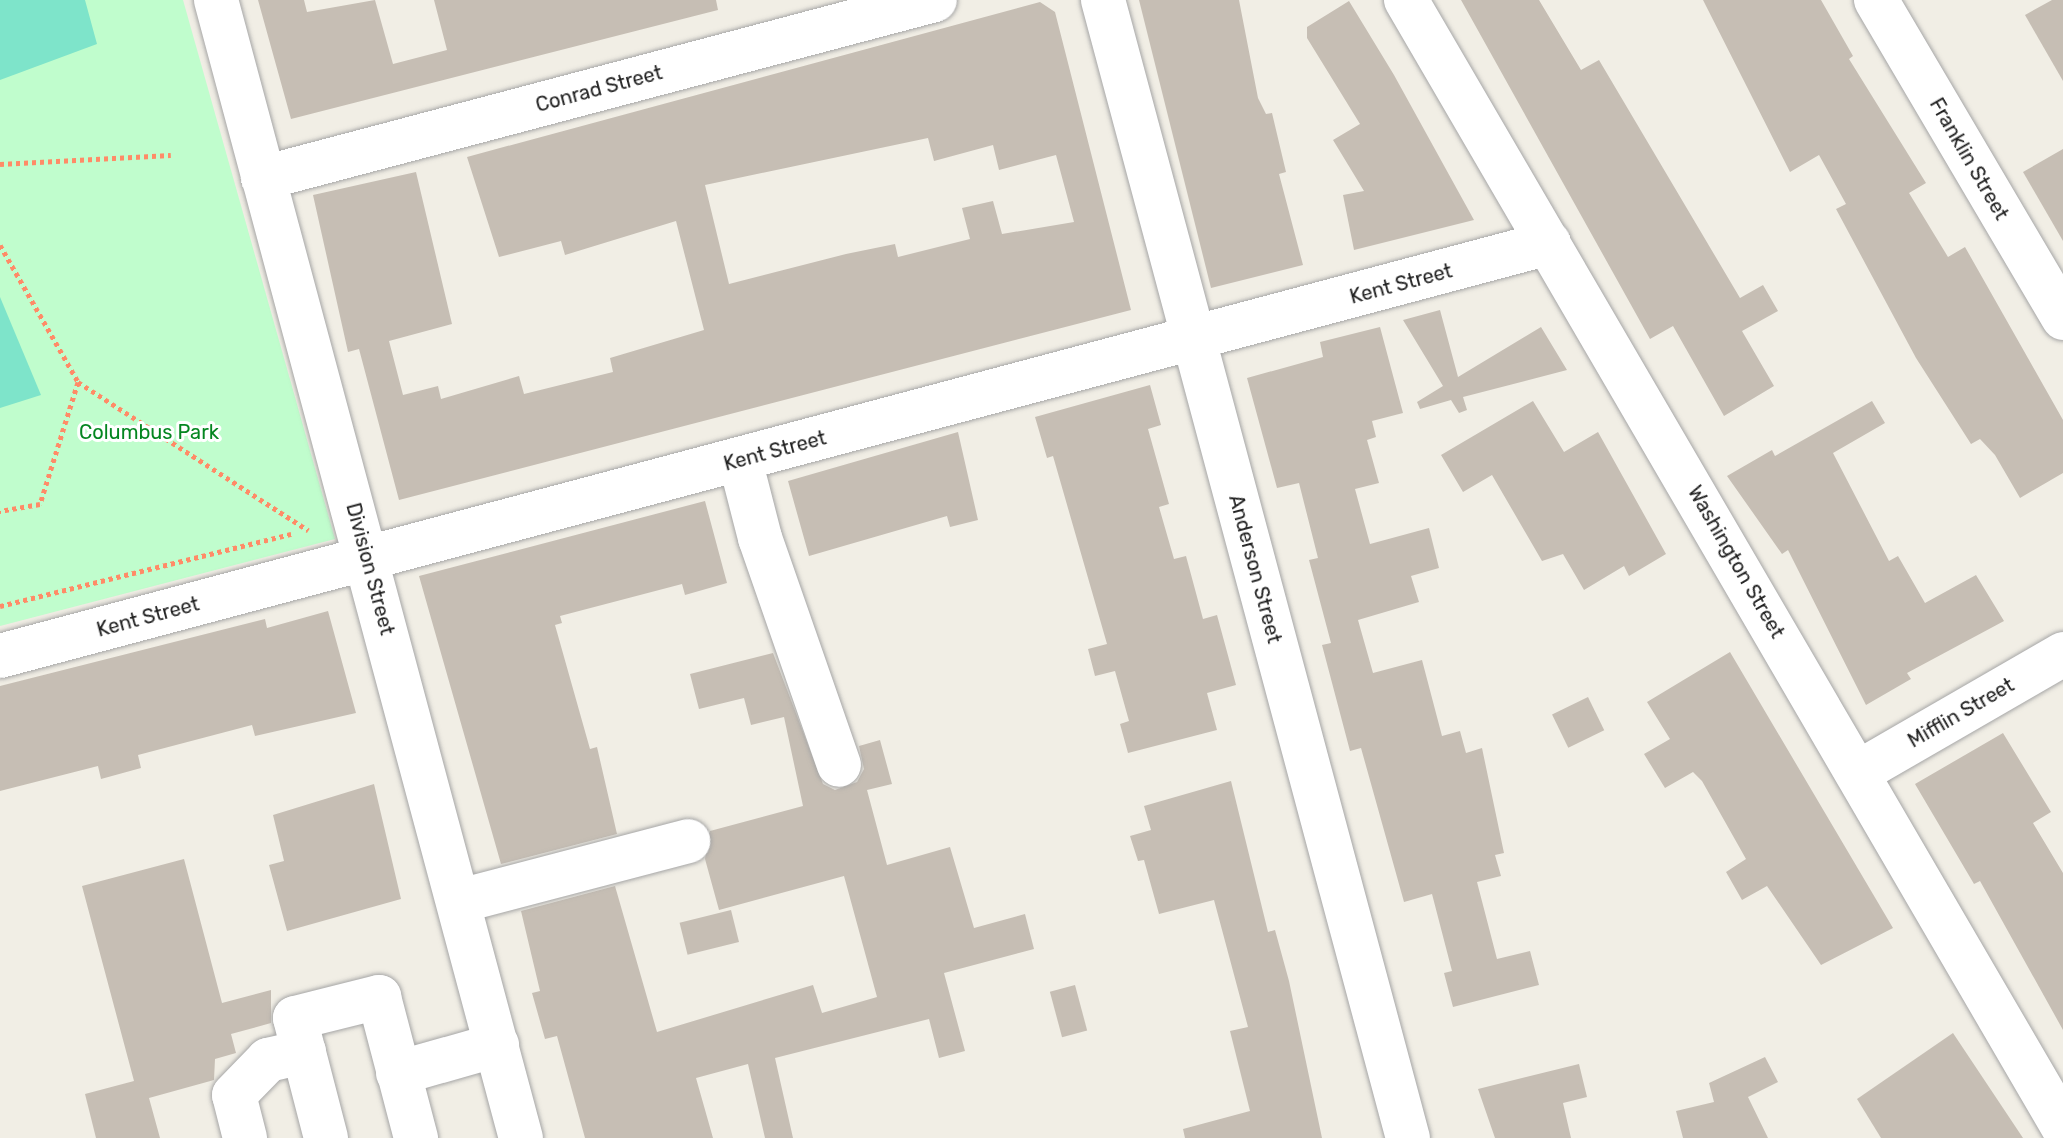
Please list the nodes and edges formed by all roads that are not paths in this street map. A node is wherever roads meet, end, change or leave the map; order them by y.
1 (216, 0) edge
2 (935, 0) edge
3 (1103, 0) edge
4 (1406, 0) edge
5 (1876, 0) edge
6 (263, 178) junction
7 (1549, 243) junction
8 (2063, 318) edge
9 (1195, 341) junction
10 (740, 460) junction
11 (368, 559) junction
12 (2063, 654) edge
13 (0, 656) edge
14 (839, 765) dead end
15 (1859, 772) junction
16 (688, 841) dead end
17 (460, 901) junction
18 (497, 1045) junction
19 (304, 1052) junction
20 (398, 1073) junction
21 (2063, 1127) edge
22 (245, 1138) edge
23 (326, 1138) edge
24 (416, 1138) edge
25 (521, 1138) edge
26 (1408, 1138) edge

1 - 6 street, Division Street
2 - 6 street, Conrad Street
3 - 9 street, Anderson Street
4 - 7 street, Washington Street
5 - 8 street, Franklin Street
6 - 11 street, Division Street
7 - 9 street, Kent Street
7 - 15 street, Washington Street
9 - 10 street, Kent Street
9 - 26 street, Anderson Street
10 - 11 street, Kent Street
10 - 14 street
11 - 13 street, Kent Street
11 - 17 street, Division Street
12 - 15 street, Mifflin Street
15 - 21 street, Washington Street
16 - 17 street
17 - 18 street, Division Street
18 - 20 street
18 - 25 street, Division Street
19 - 20 street
19 - 22 street
19 - 23 street
20 - 24 street

